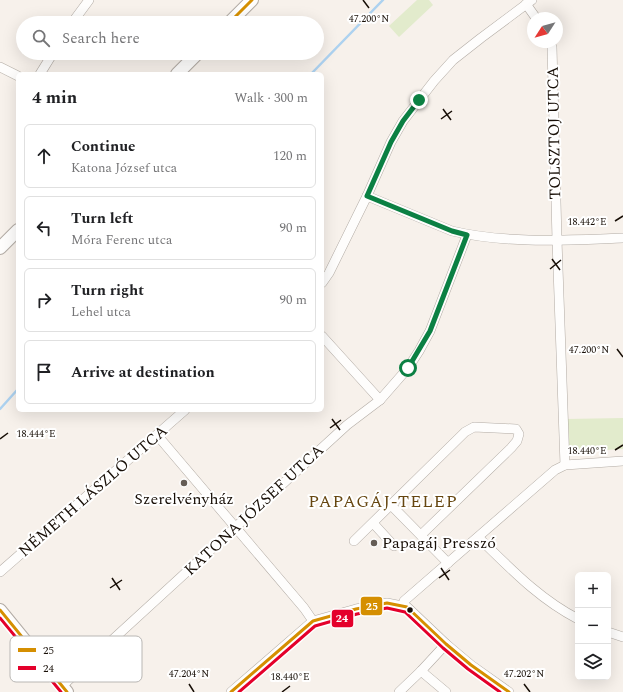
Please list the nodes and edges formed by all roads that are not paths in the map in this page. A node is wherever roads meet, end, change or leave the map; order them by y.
1 (89, 0) edge
2 (252, 0) edge
3 (529, 2) edge
4 (533, 12) edge
5 (77, 16) edge
6 (236, 16) edge
7 (552, 48) edge
8 (49, 60) edge
9 (191, 60) edge
10 (0, 67) edge
11 (41, 72) edge
12 (179, 72) edge
13 (16, 75) edge
14 (367, 196) junction
15 (16, 232) edge
16 (467, 235) junction
17 (623, 238) edge
18 (557, 240) junction
19 (0, 248) edge
20 (324, 280) edge
21 (324, 338) edge
22 (380, 400) junction
23 (183, 412) edge
24 (157, 435) junction
25 (623, 461) edge
26 (565, 465) junction
27 (391, 504) junction
28 (373, 523) junction
29 (236, 528) junction
30 (421, 535) junction
31 (479, 538) junction
32 (354, 541) dead end
33 (394, 546) dead end
34 (448, 563) junction
35 (0, 572) edge
36 (403, 605) junction
37 (0, 610) edge
38 (575, 617) edge
39 (313, 621) junction
40 (611, 633) edge
41 (21, 636) edge
42 (121, 636) edge
43 (623, 637) edge
44 (446, 644) junction
45 (421, 671) junction
46 (72, 682) edge
47 (65, 689) edge
48 (231, 692) edge
49 (399, 692) edge
50 (446, 692) edge
51 (509, 692) edge

1 - 5 street
2 - 6 street
3 - 4 street
3 - 14 street
7 - 18 street, TOLSZTOJ UTCA
8 - 11 street
9 - 12 street
10 - 13 street
14 - 16 street
14 - 20 street
15 - 19 street
16 - 18 street
16 - 22 street, KATONA JÓZSEF UTCA
17 - 18 street
18 - 26 street, TOLSZTOJ UTCA
21 - 22 street
22 - 29 street, KATONA JÓZSEF UTCA
23 - 24 street, NÉMETH LÁSZLÓ UTCA
24 - 29 street
24 - 35 street, NÉMETH LÁSZLÓ UTCA
25 - 26 street
26 - 31 street
27 - 28 street
27 - 30 street
27 - 30 street
28 - 32 street
28 - 33 street
29 - 39 street
29 - 42 street, KATONA JÓZSEF UTCA
30 - 34 street
31 - 34 street
31 - 38 street
34 - 36 street
36 - 39 street
36 - 44 street
37 - 41 street
39 - 48 street
40 - 43 street
44 - 45 street
44 - 51 street
45 - 49 street
45 - 50 street
46 - 47 street, KATONA JÓZSEF UTCA

